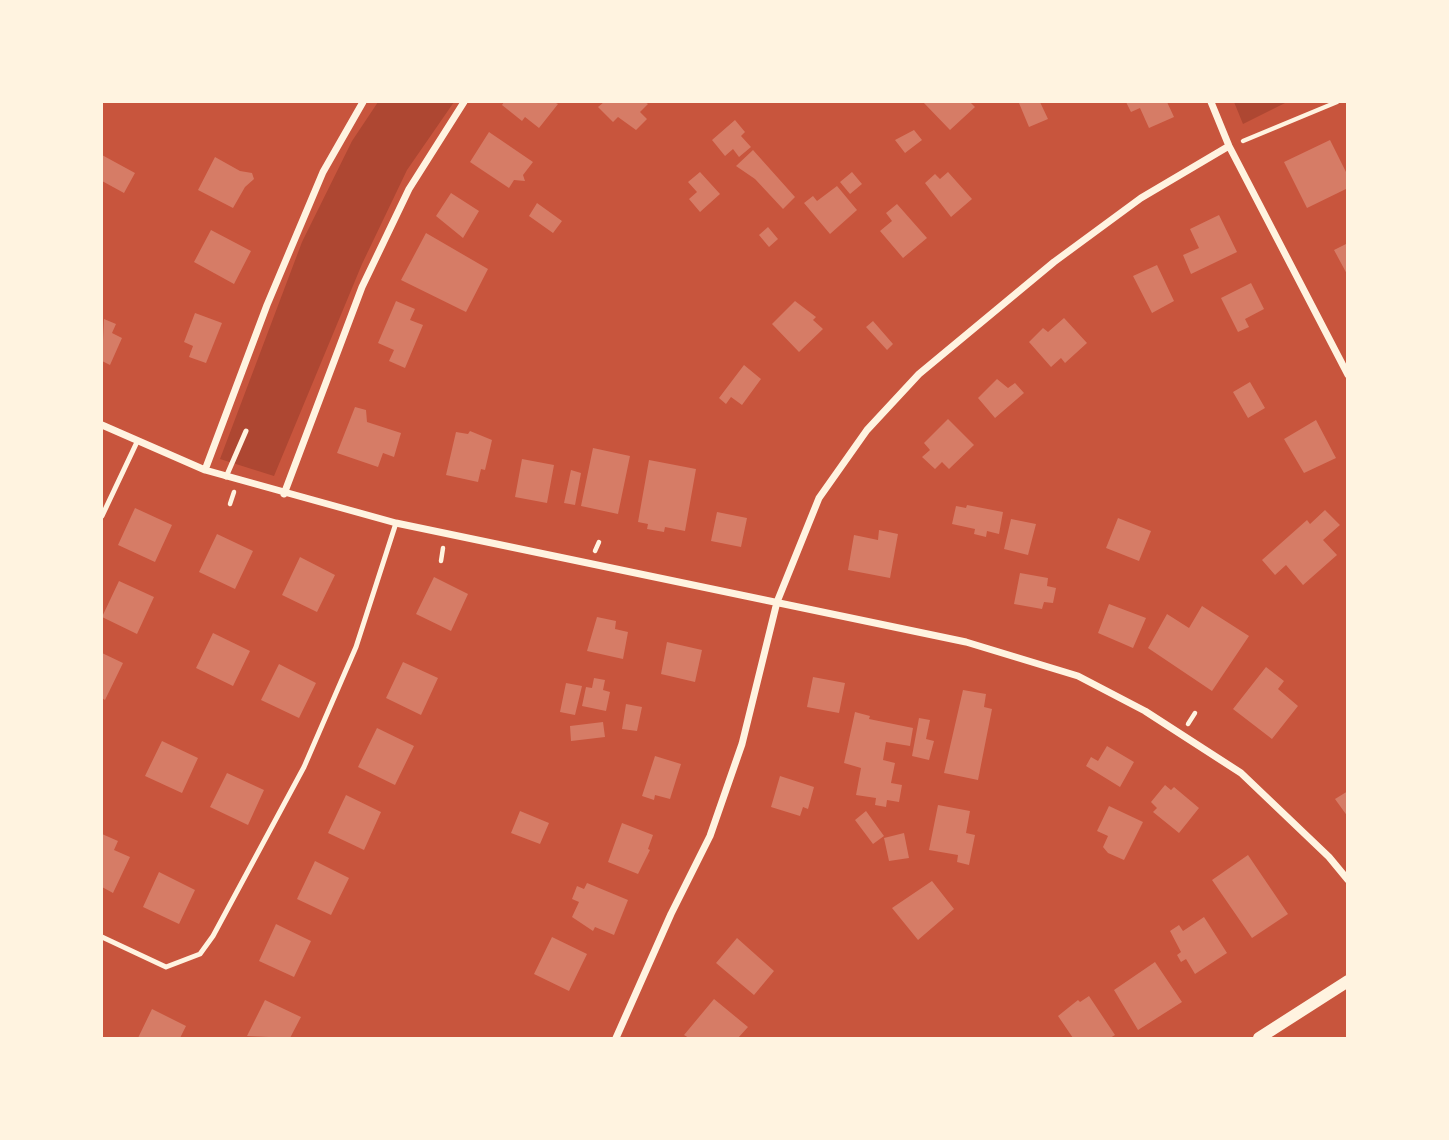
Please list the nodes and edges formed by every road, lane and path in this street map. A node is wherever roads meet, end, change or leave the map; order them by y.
1 (363, 102) edge
2 (464, 102) edge
3 (1211, 102) edge
4 (1337, 102) edge
5 (1230, 146) junction
6 (1348, 375) edge
7 (102, 425) edge
8 (246, 431) dead end
9 (137, 442) junction
10 (205, 470) junction
11 (226, 477) junction
12 (284, 494) junction
13 (102, 516) edge
14 (396, 523) junction
15 (777, 602) junction
16 (1348, 880) edge
17 (102, 937) edge
18 (1348, 981) edge
19 (616, 1038) edge
20 (1259, 1038) edge

1 - 10 street
2 - 12 street
3 - 5 street
4 - 5 path
5 - 6 street
5 - 15 street
7 - 9 street
8 - 11 lane
9 - 10 street
9 - 13 lane
10 - 11 street
11 - 12 street
12 - 14 street
14 - 15 street
14 - 17 lane
15 - 16 street
15 - 19 street
18 - 20 street

